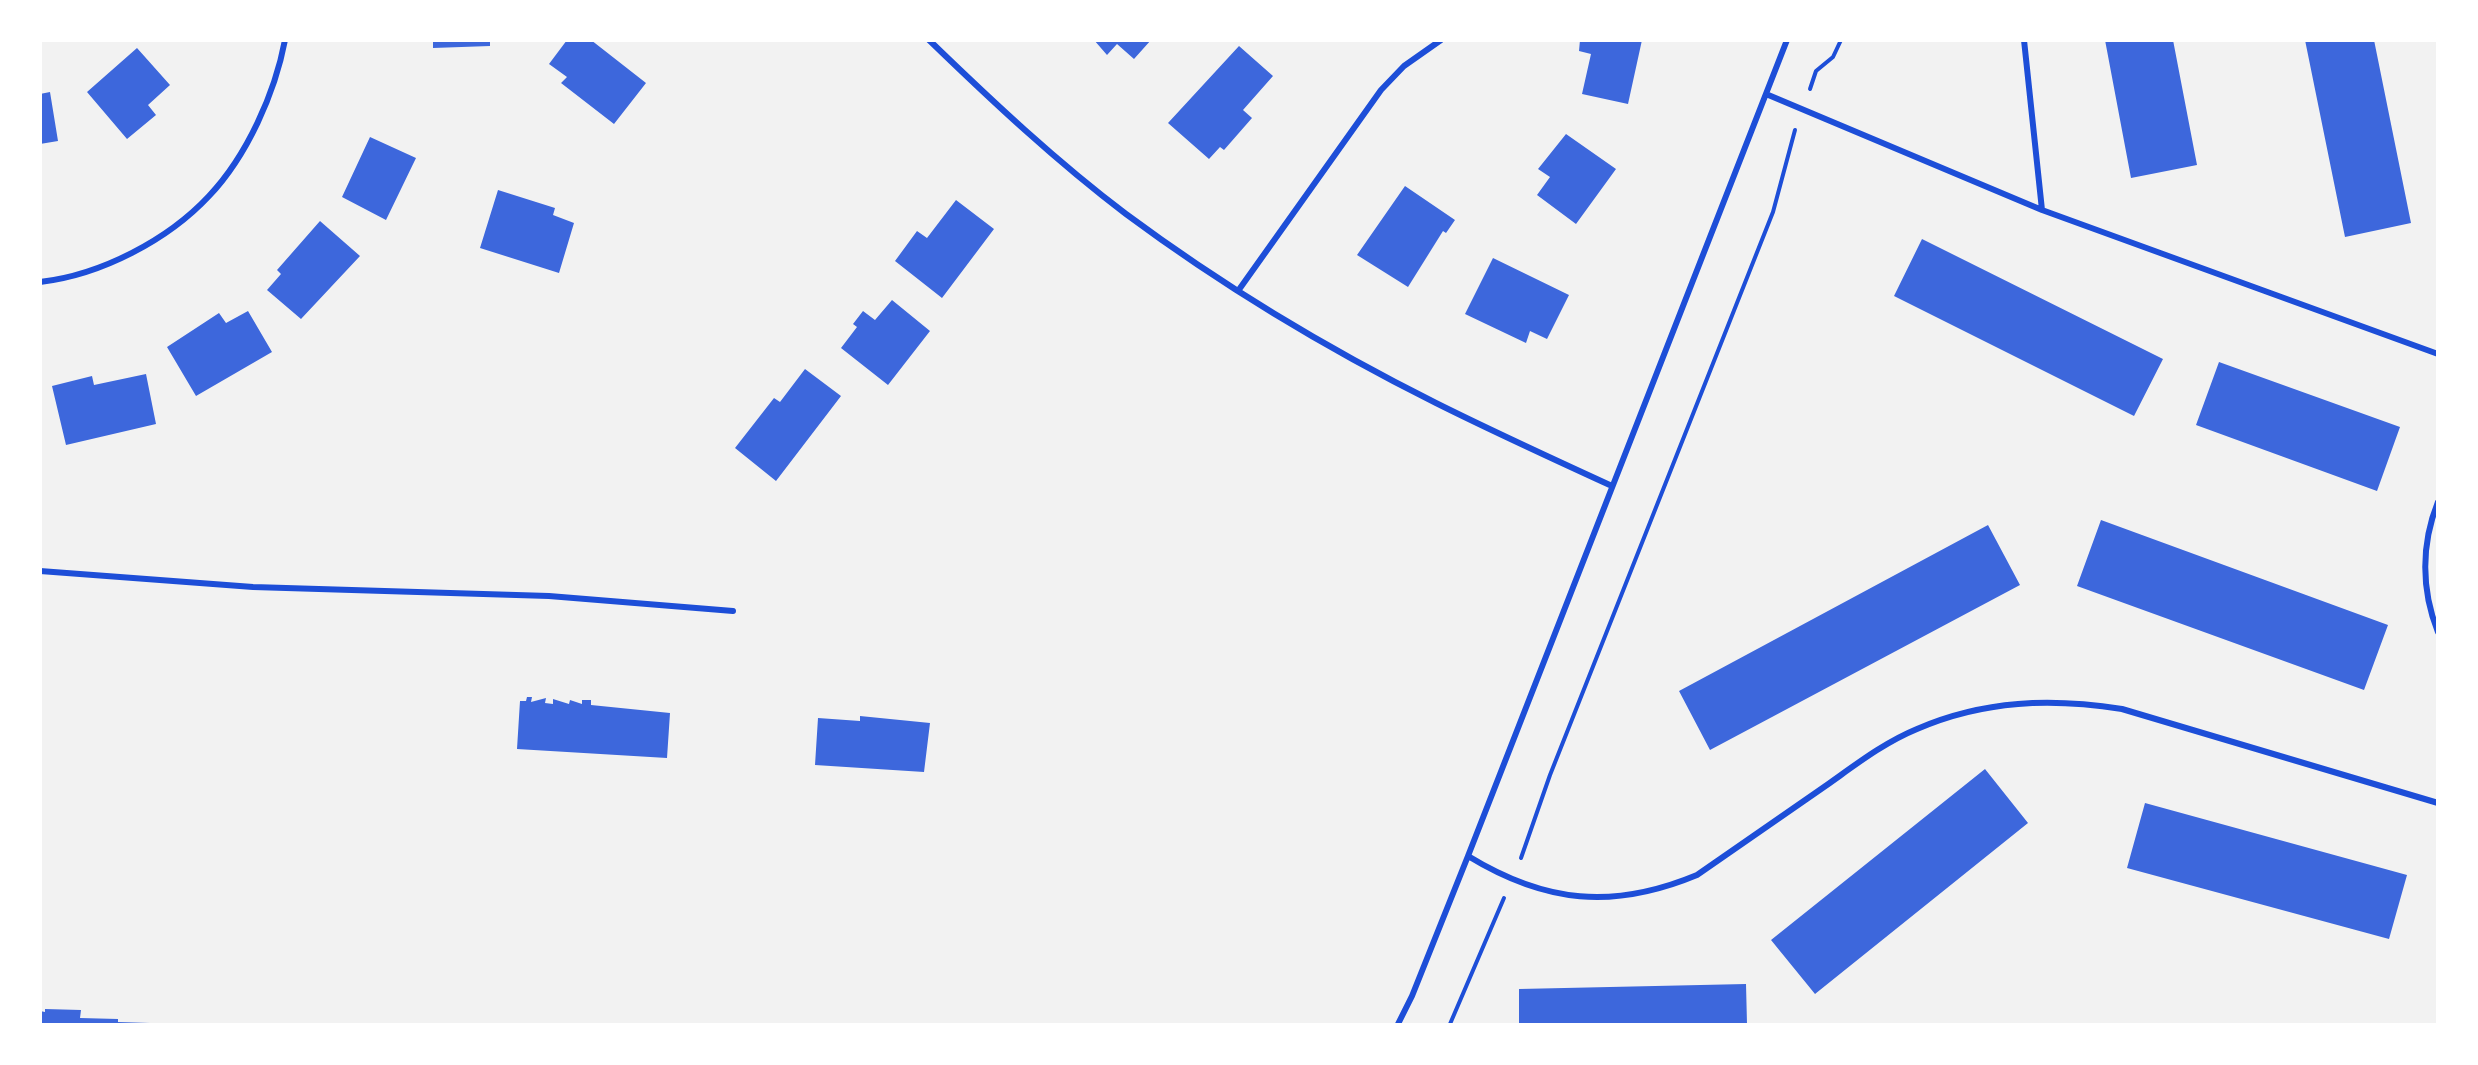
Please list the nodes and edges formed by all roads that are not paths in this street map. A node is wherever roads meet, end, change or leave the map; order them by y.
1 (285, 40) edge
2 (928, 40) edge
3 (1441, 40) edge
4 (1787, 40) edge
5 (2024, 40) edge
6 (1766, 94) junction
7 (2042, 210) junction
8 (40, 282) edge
9 (1239, 291) junction
10 (2438, 354) edge
11 (1612, 486) junction
12 (2438, 502) edge
13 (40, 571) edge
14 (733, 611) dead end
15 (2438, 632) edge
16 (2438, 802) edge
17 (1468, 856) junction
18 (1398, 1024) edge

1 - 8 street
2 - 9 street
3 - 9 street
4 - 6 street
5 - 7 street
6 - 7 street
6 - 11 street
7 - 10 street
9 - 11 street
11 - 17 street
12 - 15 street
13 - 14 street
16 - 17 street
17 - 18 street

